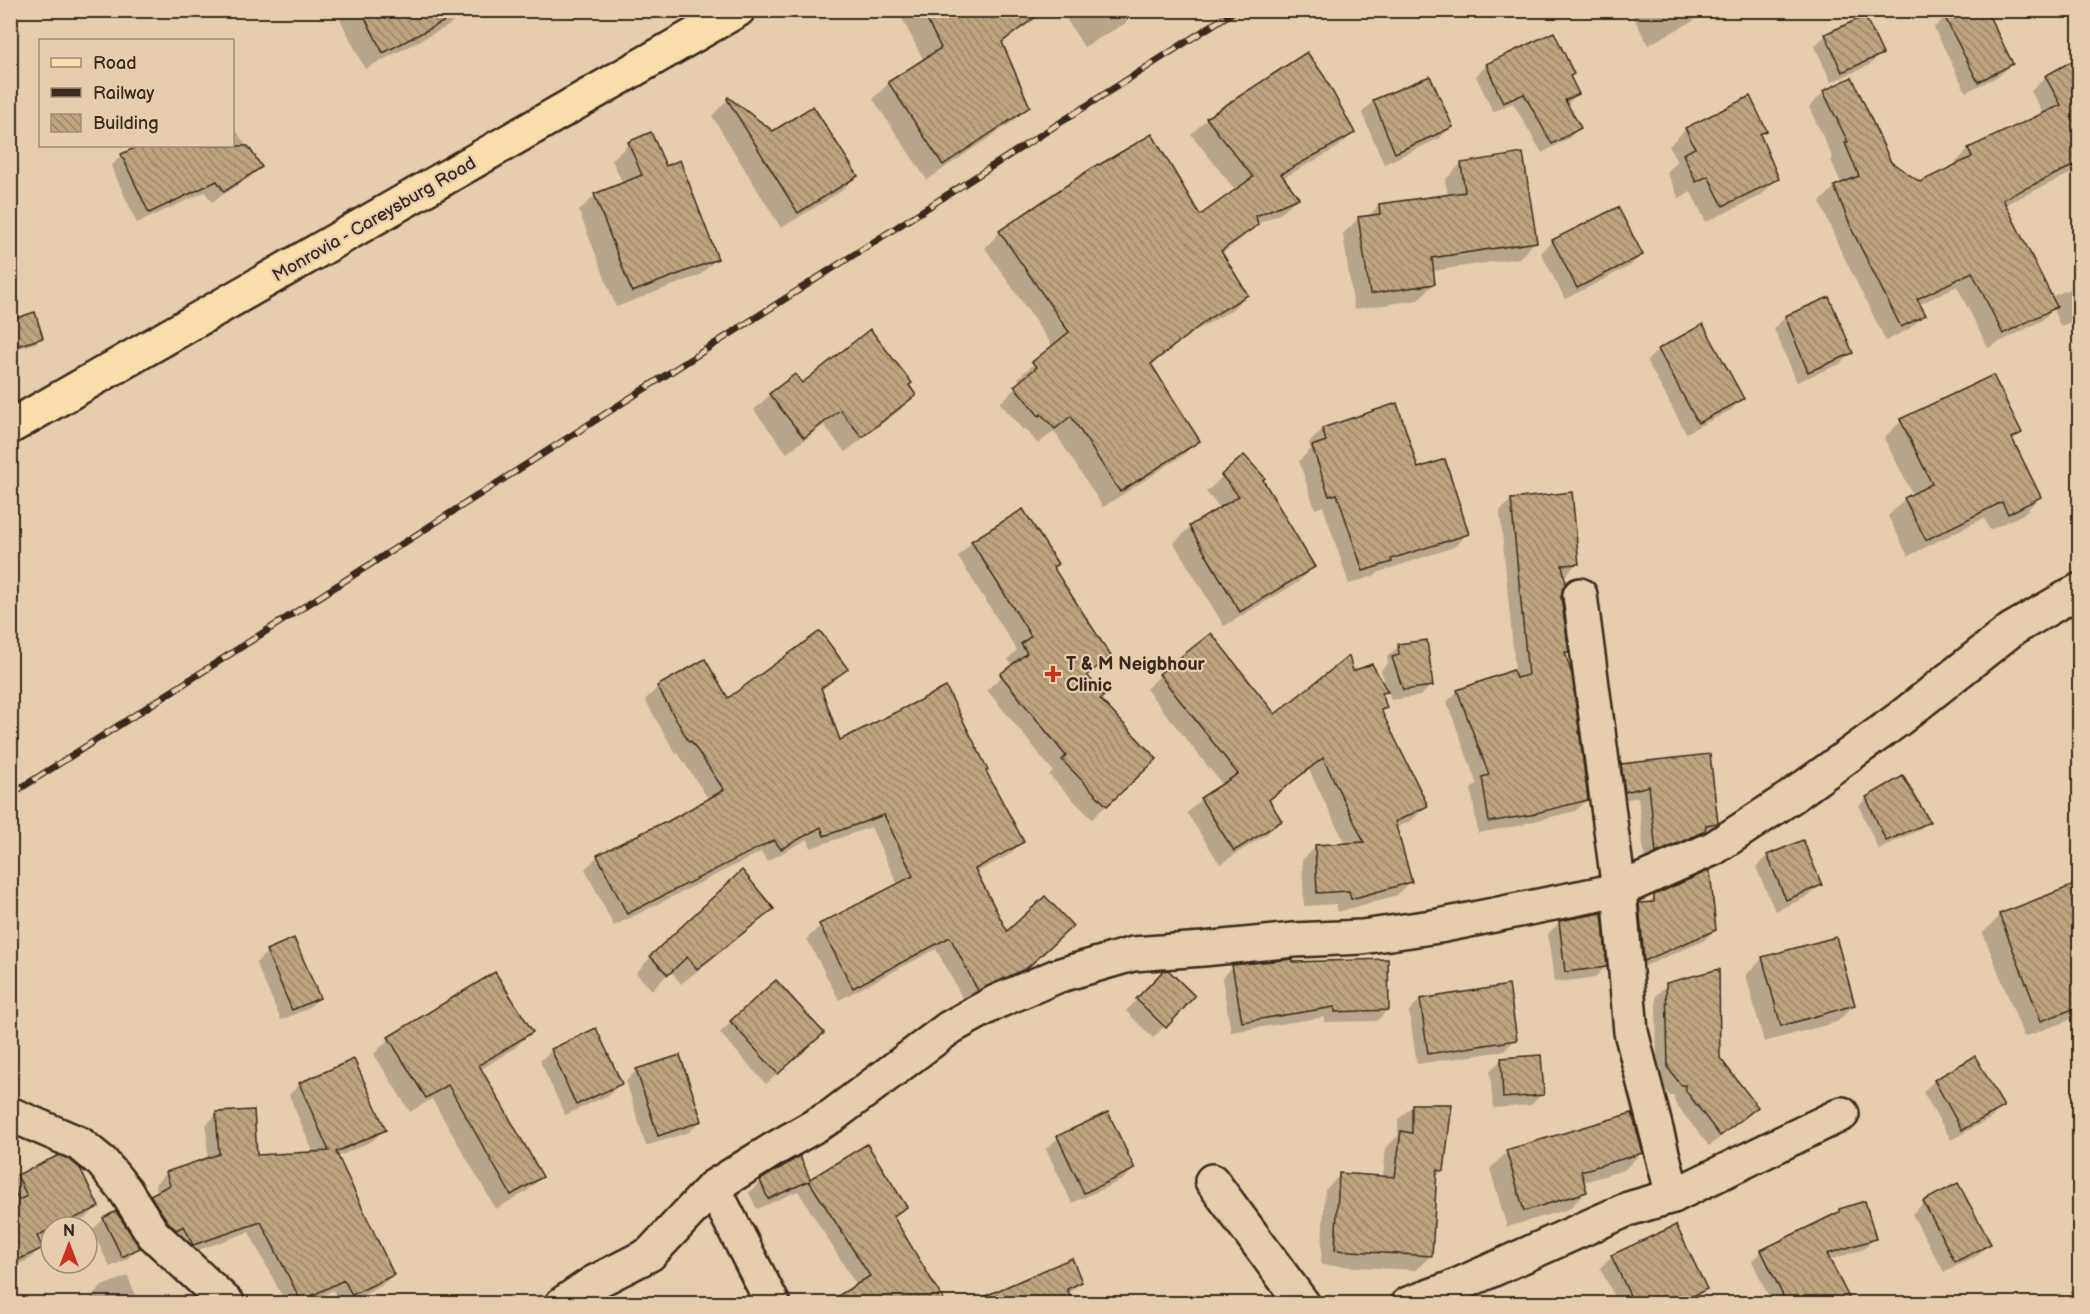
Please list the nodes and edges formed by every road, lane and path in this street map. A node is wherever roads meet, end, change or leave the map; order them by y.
1 (738, 10) edge
2 (10, 427) edge
3 (2079, 590) edge
4 (1580, 595) dead end
5 (1619, 890) junction
6 (10, 1114) edge
7 (1842, 1114) dead end
8 (1212, 1181) dead end
9 (713, 1187) junction
10 (1673, 1196) junction
11 (228, 1304) edge
12 (562, 1304) edge
13 (773, 1304) edge
14 (1303, 1304) edge
15 (1408, 1304) edge

1 - 2 main road, Monrovia - Careysburg Road
3 - 5 street
4 - 5 street
5 - 9 street
5 - 10 street
6 - 11 street
7 - 10 street
8 - 14 street
9 - 12 street
9 - 13 street
10 - 15 street

